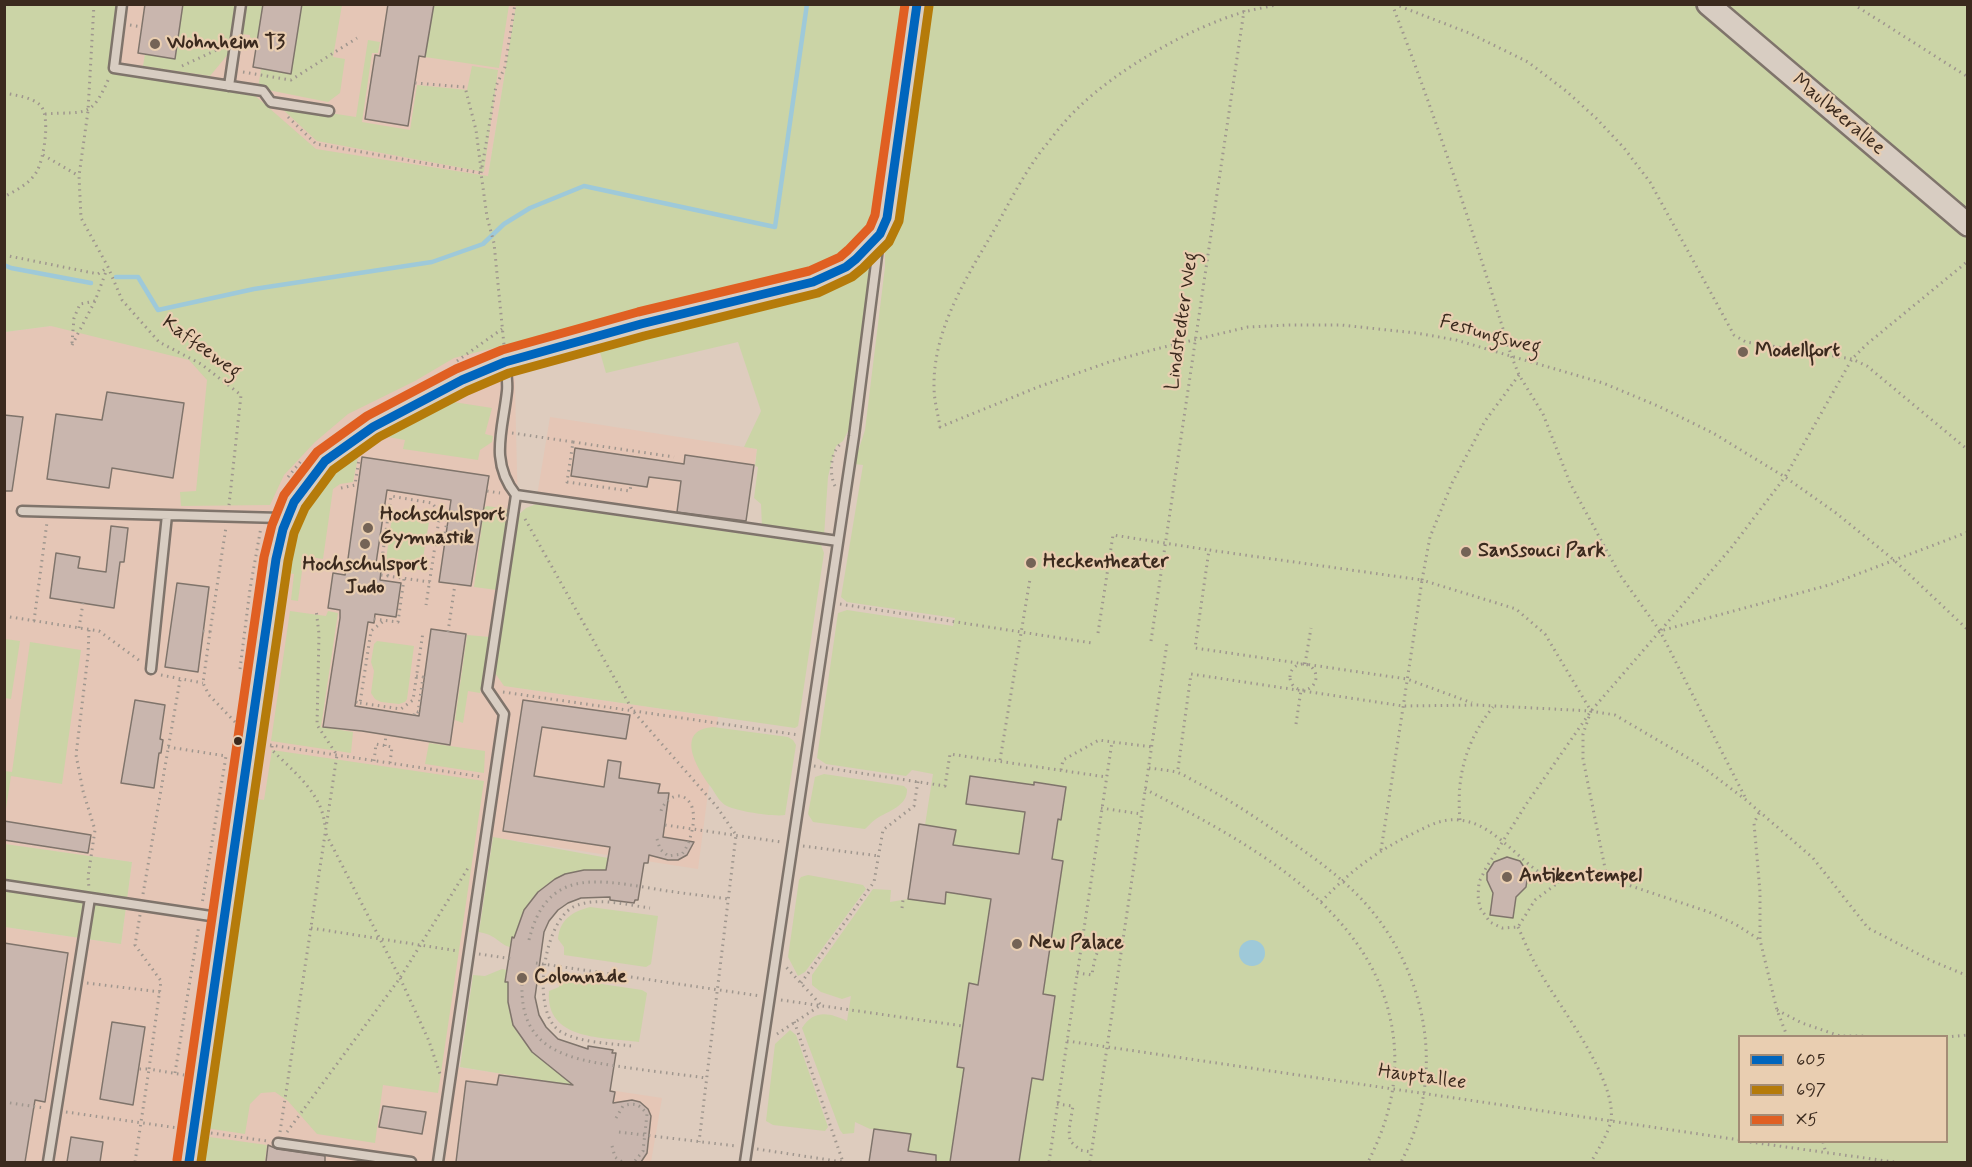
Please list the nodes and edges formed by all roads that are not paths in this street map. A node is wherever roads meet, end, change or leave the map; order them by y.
1 (122, 4) edge
2 (241, 4) edge
3 (917, 4) edge
4 (1708, 4) edge
5 (229, 86) junction
6 (329, 111) dead end
7 (1968, 225) edge
8 (880, 234) junction
9 (505, 362) junction
10 (516, 495) junction
11 (22, 512) dead end
12 (167, 515) junction
13 (288, 516) junction
14 (838, 541) junction
15 (151, 669) road end
16 (4, 885) edge
17 (90, 898) junction
18 (224, 918) junction
19 (278, 1143) road end
20 (48, 1162) edge
21 (189, 1162) edge
22 (411, 1162) edge
23 (438, 1162) edge
24 (746, 1162) edge

1 - 5 lane
2 - 5 lane
3 - 8 street
4 - 7 street, Maulbeerallee
5 - 6 lane
8 - 9 street
8 - 14 lane
9 - 10 lane
9 - 13 street
10 - 14 lane
10 - 23 lane
11 - 12 lane
12 - 13 lane
12 - 15 lane
13 - 18 street
14 - 24 lane
16 - 17 lane
17 - 18 lane
17 - 20 lane
18 - 21 street
19 - 22 lane

